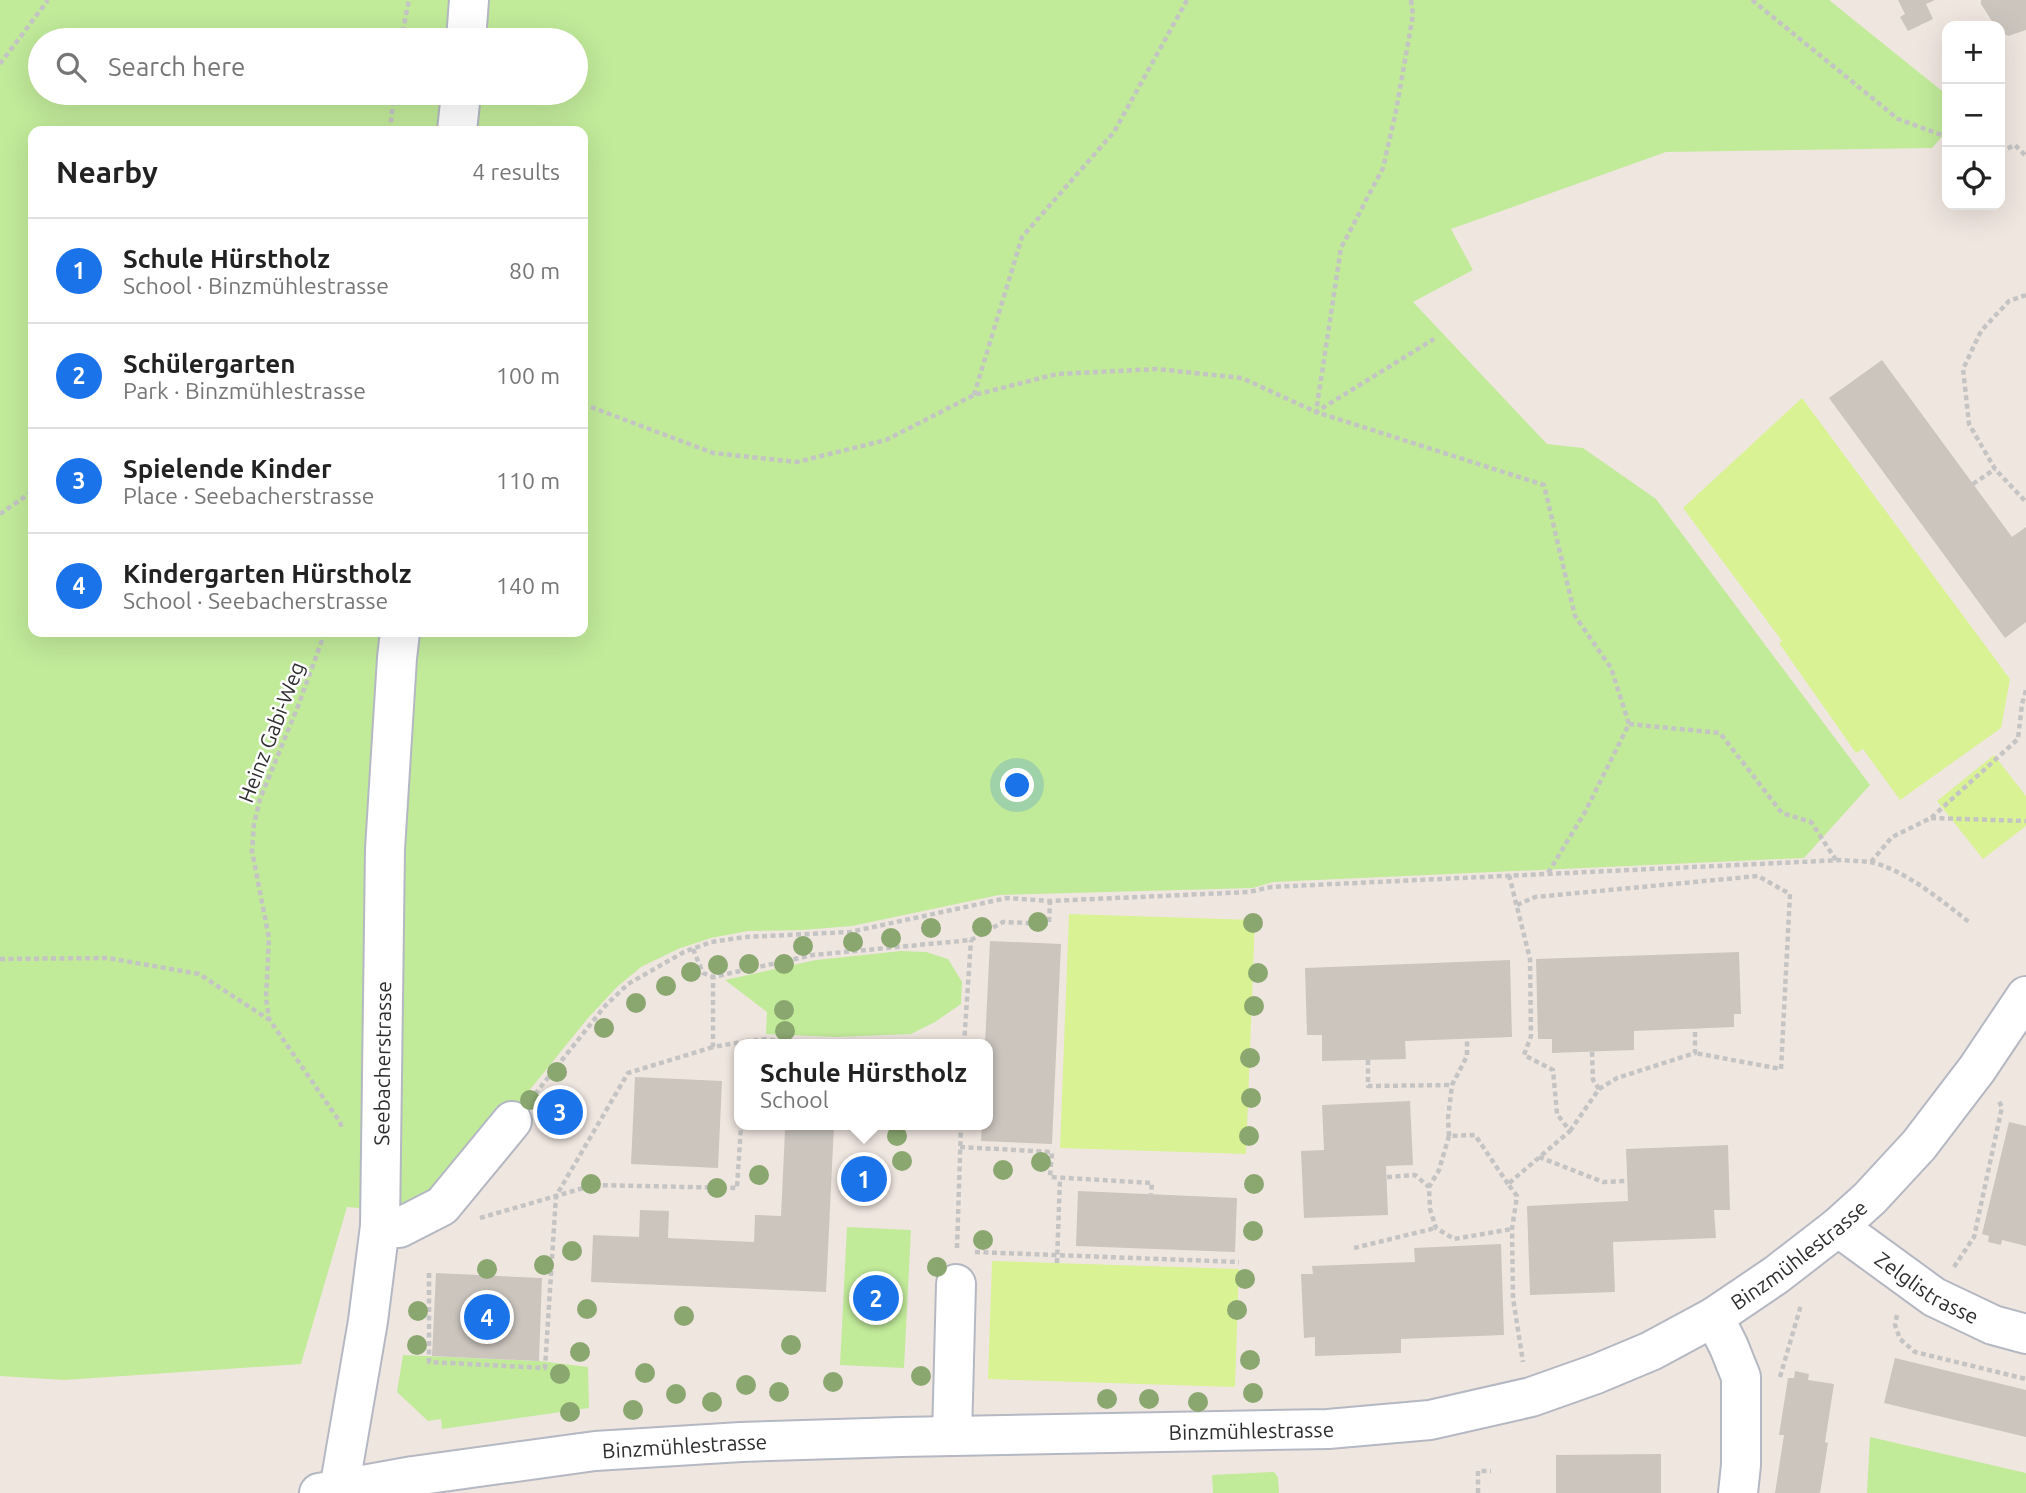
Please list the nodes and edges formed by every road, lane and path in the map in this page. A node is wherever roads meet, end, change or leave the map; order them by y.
1 (48, 0) edge
2 (409, 0) edge
3 (469, 0) edge
4 (1187, 0) edge
5 (1411, 0) edge
6 (1752, 0) edge
7 (403, 28) edge
8 (467, 28) edge
9 (0, 64) edge
10 (393, 105) edge
11 (460, 105) edge
12 (391, 126) edge
13 (458, 126) edge
14 (1942, 135) edge
15 (2005, 150) edge
16 (2026, 156) edge
17 (2026, 295) edge
18 (1434, 339) dead end
19 (974, 395) junction
20 (588, 406) edge
21 (1316, 412) junction
22 (1995, 469) junction
23 (1973, 484) dead end
24 (28, 494) edge
25 (2026, 502) edge
26 (0, 514) edge
27 (323, 637) edge
28 (399, 637) edge
29 (2026, 690) edge
30 (1629, 724) junction
31 (1931, 818) junction
32 (2026, 821) edge
33 (1836, 860) junction
34 (1871, 862) junction
35 (1547, 873) junction
36 (1509, 875) junction
37 (1050, 901) junction
38 (1517, 905) junction
39 (1969, 922) dead end
40 (971, 940) junction
41 (693, 949) junction
42 (0, 959) edge
43 (713, 977) junction
44 (2026, 996) edge
45 (269, 1019) junction
46 (1695, 1028) dead end
47 (1466, 1038) dead end
48 (964, 1039) edge
49 (734, 1044) edge
50 (713, 1047) junction
51 (1592, 1052) dead end
52 (1695, 1052) junction
53 (1368, 1060) dead end
54 (1452, 1085) junction
55 (1599, 1089) junction
56 (1993, 1094) dead end
57 (512, 1121) joint
58 (741, 1130) edge
59 (961, 1130) edge
60 (1570, 1131) junction
61 (343, 1132) dead end
62 (1450, 1136) junction
63 (960, 1147) junction
64 (1539, 1157) junction
65 (1387, 1177) dead end
66 (1060, 1178) junction
67 (1627, 1181) dead end
68 (1508, 1184) junction
69 (1429, 1187) junction
70 (1151, 1194) dead end
71 (556, 1196) junction
72 (419, 1218) junction
73 (380, 1226) junction
74 (1838, 1227) junction
75 (1436, 1228) junction
76 (1512, 1229) junction
77 (1354, 1248) dead end
78 (1057, 1255) junction
79 (1239, 1262) dead end
80 (1058, 1263) dead end
81 (956, 1268) junction
82 (429, 1273) dead end
83 (1948, 1276) dead end
84 (1898, 1307) dead end
85 (1714, 1317) junction
86 (2026, 1334) edge
87 (1524, 1370) dead end
88 (2026, 1379) edge
89 (952, 1436) junction
90 (1491, 1471) dead end
91 (329, 1491) edge
92 (1478, 1493) edge
93 (1738, 1493) edge

1 - 9 path
2 - 7 path
3 - 8 street
4 - 19 path
5 - 21 path
6 - 14 path
10 - 12 path
11 - 13 street
15 - 16 path
17 - 22 path
18 - 21 path
19 - 20 path
19 - 21 path
21 - 30 path
22 - 23 path
22 - 25 path
24 - 26 path
27 - 45 path, Heinz Gabi-Weg
28 - 73 street, Seebacherstrasse
29 - 31 path
30 - 33 path
30 - 35 path
31 - 32 path
31 - 34 path
33 - 34 path
33 - 35 path
34 - 39 path
35 - 36 path
36 - 37 path
36 - 38 path
37 - 40 path
37 - 41 path
38 - 52 path
38 - 60 path
40 - 43 path
40 - 48 path
41 - 43 path
41 - 57 path
42 - 45 path
43 - 50 path
44 - 74 street, Binzmühlestrasse
45 - 61 path
46 - 52 path
47 - 54 path
49 - 50 path
50 - 71 path
51 - 55 path
52 - 55 path
53 - 54 path
54 - 62 path
55 - 60 path
56 - 83 path
57 - 72 street
58 - 71 path
59 - 63 path
60 - 64 path
62 - 68 path
62 - 69 path
63 - 66 path
63 - 81 path
64 - 67 path
64 - 68 path
65 - 69 path
66 - 70 path
66 - 78 path
68 - 76 path
69 - 75 path
71 - 72 path
71 - 82 path
72 - 73 street
73 - 91 street, Seebacherstrasse
74 - 85 street, Binzmühlestrasse
74 - 86 street, Zelglistrasse
75 - 76 path
75 - 77 path
76 - 87 path
78 - 79 path
78 - 80 path
78 - 81 path
81 - 89 street
84 - 88 path
85 - 89 street, Binzmühlestrasse
85 - 93 street
89 - 91 street, Binzmühlestrasse
90 - 92 path

